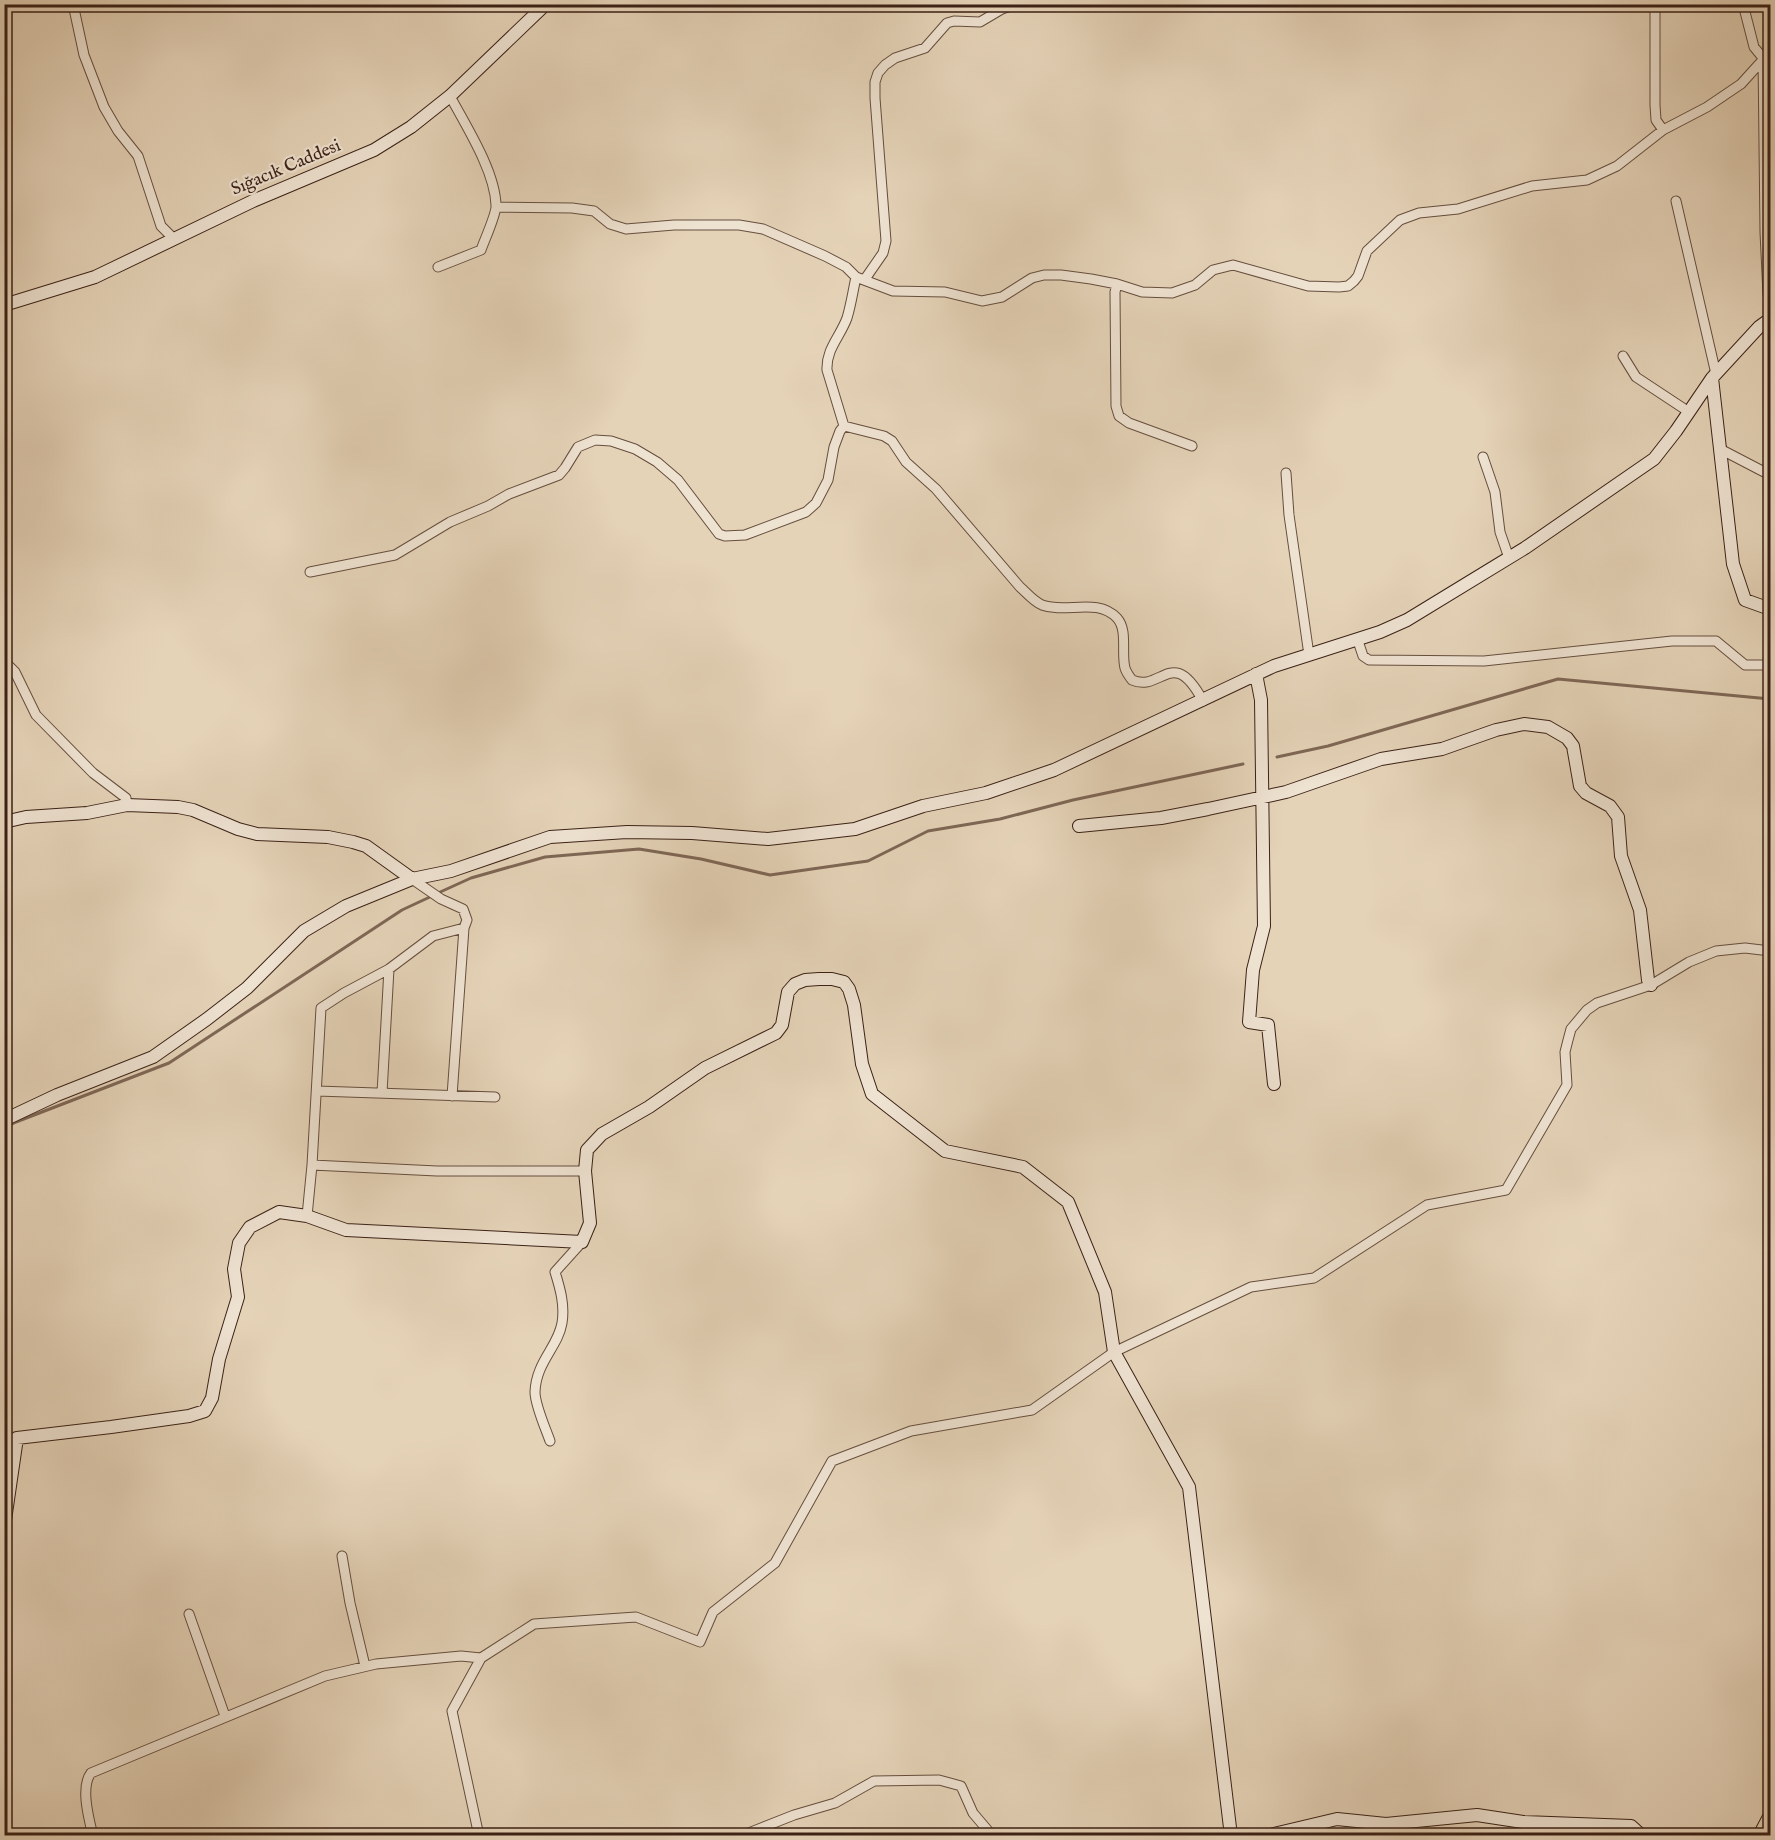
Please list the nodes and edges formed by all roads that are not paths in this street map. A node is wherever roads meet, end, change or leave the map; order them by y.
1 (73, 4) edge
2 (546, 4) edge
3 (1016, 4) edge
4 (1655, 4) edge
5 (1743, 4) edge
6 (1767, 55) edge
7 (450, 96) junction
8 (1663, 130) junction
9 (1676, 201) dead end
10 (496, 207) junction
11 (173, 238) junction
12 (438, 267) dead end
13 (860, 278) junction
14 (1117, 284) junction
15 (1770, 301) edge
16 (4, 305) edge
17 (1770, 319) edge
18 (1623, 356) dead end
19 (1714, 376) junction
20 (1689, 412) junction
21 (844, 426) junction
22 (1192, 446) dead end
23 (1720, 449) junction
24 (1483, 457) dead end
25 (1286, 473) dead end
26 (1770, 475) edge
27 (1509, 558) junction
28 (310, 572) dead end
29 (1770, 609) edge
30 (1358, 640) junction
31 (1309, 655) junction
32 (4, 661) edge
33 (1770, 665) edge
34 (1256, 674) junction
35 (1203, 700) junction
36 (1263, 796) junction
37 (127, 805) junction
38 (4, 822) edge
39 (1079, 826) dead end
40 (412, 879) junction
41 (464, 928) junction
42 (1770, 951) edge
43 (389, 969) junction
44 (1651, 985) junction
45 (1274, 1084) dead end
46 (317, 1090) junction
47 (382, 1093) junction
48 (452, 1096) junction
49 (495, 1097) dead end
50 (4, 1120) edge
51 (312, 1165) junction
52 (585, 1171) junction
53 (307, 1216) junction
54 (582, 1242) junction
55 (1114, 1352) junction
56 (550, 1441) dead end
57 (4, 1527) edge
58 (342, 1556) dead end
59 (189, 1614) dead end
60 (481, 1658) junction
61 (365, 1666) junction
62 (225, 1716) junction
63 (1770, 1817) edge
64 (93, 1836) edge
65 (479, 1836) edge
66 (741, 1836) edge
67 (1001, 1836) edge
68 (1231, 1836) edge
69 (1266, 1836) edge
70 (1642, 1836) edge
71 (1760, 1836) edge

1 - 11 street
2 - 7 street, Sığacık Caddesi
3 - 13 street
4 - 8 street
5 - 6 street
6 - 8 street
6 - 15 street
7 - 10 street
7 - 11 street, Sığacık Caddesi
8 - 14 street
9 - 19 street
10 - 12 street
10 - 13 street
11 - 16 street, Sığacık Caddesi
13 - 14 street
13 - 21 street
14 - 22 street
17 - 19 street
18 - 20 street
19 - 20 street
19 - 23 street
20 - 27 street
21 - 28 street
21 - 35 street
23 - 26 street
23 - 29 street
24 - 27 street
25 - 31 street
27 - 30 street
30 - 31 street
30 - 33 street
31 - 34 street
32 - 37 street
34 - 35 street
34 - 36 street
35 - 40 street
36 - 39 street
36 - 44 street
36 - 45 street
37 - 38 street
37 - 40 street
40 - 41 street
40 - 50 street
41 - 43 street
41 - 48 street
42 - 44 street
43 - 46 street
43 - 47 street
44 - 55 street
46 - 47 street
46 - 51 street
47 - 48 street
48 - 49 street
51 - 52 street
51 - 53 street
52 - 54 street
52 - 55 street
53 - 54 street
53 - 57 street
54 - 56 street
55 - 60 street
55 - 68 street
58 - 61 street
59 - 62 street
60 - 61 street
60 - 65 street
61 - 62 street
62 - 64 street
63 - 71 main road
66 - 67 street
69 - 70 street

